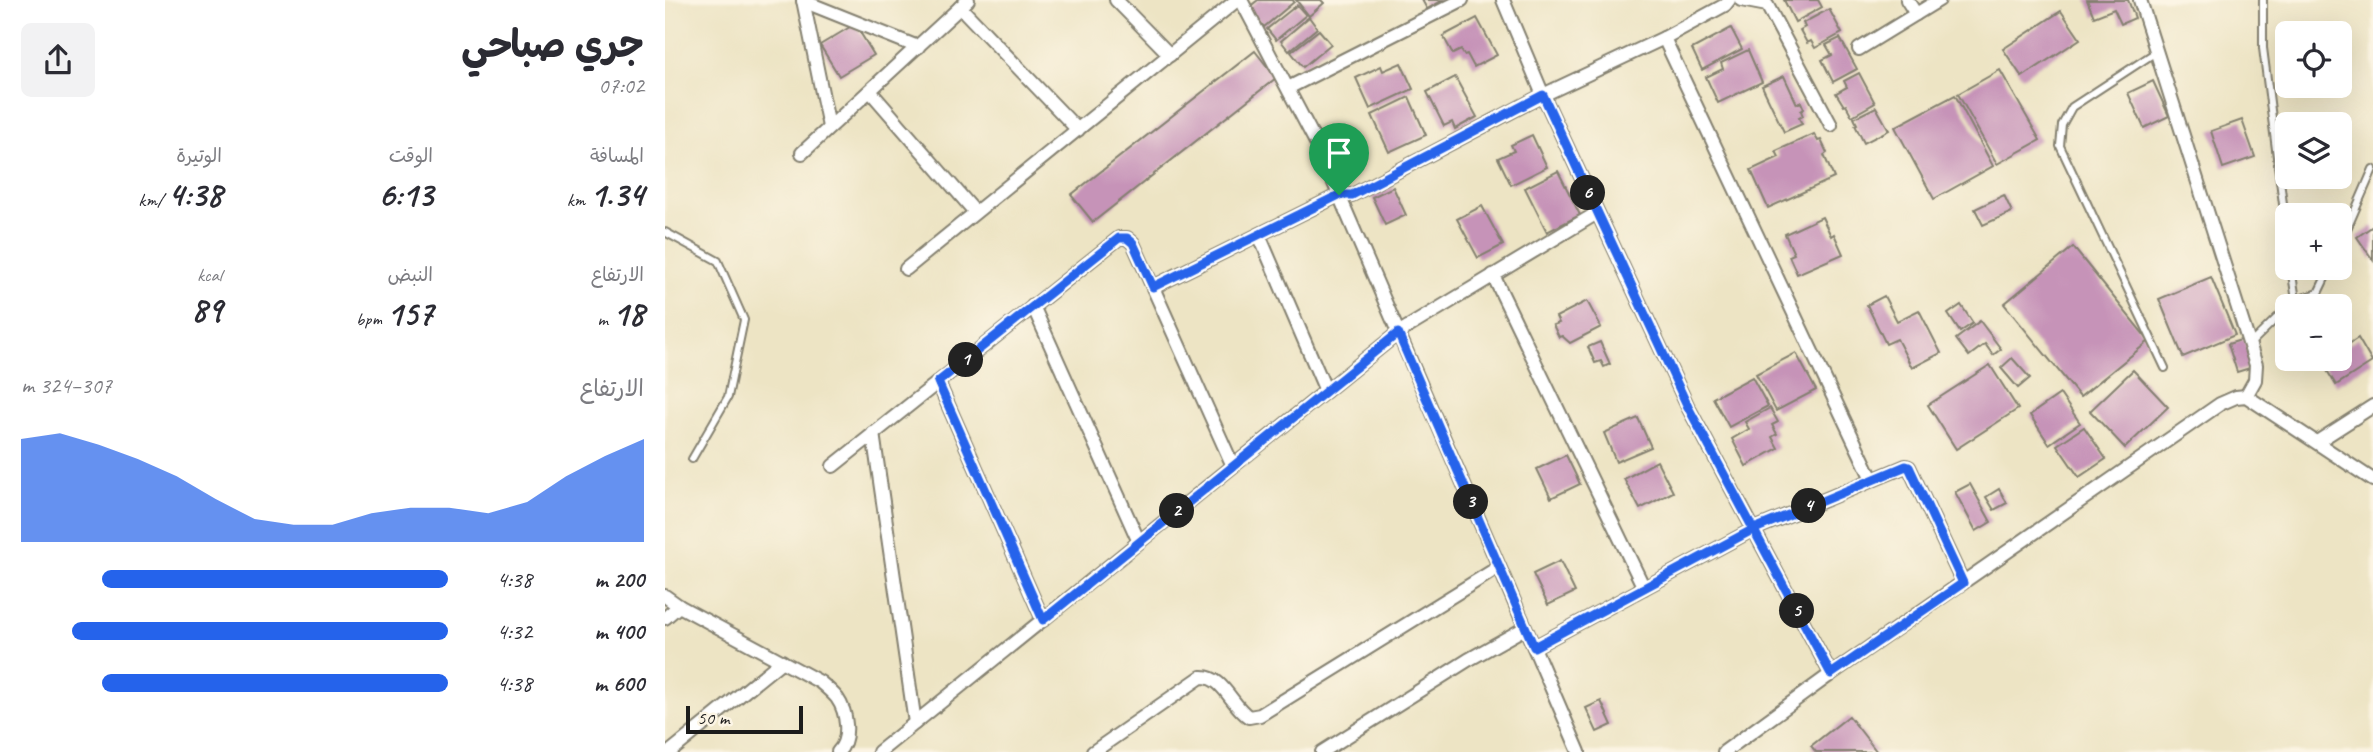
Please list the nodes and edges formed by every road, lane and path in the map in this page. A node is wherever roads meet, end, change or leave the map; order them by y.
1 (803, 0) edge
2 (1116, 0) edge
3 (1239, 0) edge
4 (1462, 0) edge
5 (1503, 0) edge
6 (1729, 0) edge
7 (1741, 0) edge
8 (1907, 0) edge
9 (1939, 0) edge
10 (2140, 0) edge
11 (2263, 0) edge
12 (964, 4) edge
13 (1916, 14) junction
14 (1664, 38) junction
15 (918, 47) junction
16 (1859, 49) dead end
17 (2156, 52) junction
18 (1170, 55) junction
19 (1289, 88) junction
20 (870, 91) junction
21 (1543, 95) junction
22 (1831, 125) dead end
23 (829, 127) junction
24 (1078, 130) junction
25 (802, 153) dead end
26 (2373, 169) edge
27 (1339, 195) junction
28 (2283, 203) edge
29 (975, 212) junction
30 (1597, 213) junction
31 (2352, 217) edge
32 (665, 232) edge
33 (1259, 235) junction
34 (906, 269) dead end
35 (1493, 275) junction
36 (2324, 280) edge
37 (1153, 287) junction
38 (2315, 294) edge
39 (1033, 306) junction
40 (2275, 320) edge
41 (1398, 333) junction
42 (2249, 345) junction
43 (2165, 368) dead end
44 (938, 382) junction
45 (1326, 390) junction
46 (2246, 396) junction
47 (2373, 406) edge
48 (873, 433) junction
49 (2316, 442) junction
50 (692, 459) dead end
51 (833, 466) dead end
52 (1233, 466) junction
53 (1872, 479) junction
54 (2373, 480) edge
55 (1752, 530) junction
56 (1139, 542) junction
57 (1499, 567) junction
58 (1963, 583) junction
59 (1644, 588) junction
60 (665, 596) edge
61 (679, 606) junction
62 (665, 618) edge
63 (1043, 620) junction
64 (1525, 628) junction
65 (1534, 647) junction
66 (782, 661) junction
67 (1831, 674) junction
68 (915, 723) junction
69 (670, 752) edge
70 (838, 752) edge
71 (879, 752) edge
72 (1093, 752) edge
73 (1322, 752) edge
74 (1579, 752) edge
75 (1724, 752) edge

1 - 15 street
1 - 23 street
2 - 18 street
3 - 18 street
3 - 19 street
4 - 19 street
5 - 21 street
6 - 14 street
7 - 22 street
8 - 13 street
9 - 13 street
10 - 17 street
11 - 28 lane
12 - 15 street
12 - 24 street
13 - 16 street
14 - 21 street
14 - 53 street
15 - 20 street
17 - 42 street
17 - 43 lane
18 - 24 street
19 - 27 street
20 - 23 street
20 - 29 street
21 - 27 street
21 - 30 street
23 - 25 street
24 - 29 street
26 - 31 lane
27 - 33 street
27 - 41 street
29 - 34 street
30 - 35 street
30 - 55 street
32 - 50 lane
33 - 37 street
33 - 45 street
35 - 41 street
35 - 59 street
36 - 38 lane
37 - 39 street
37 - 52 street
39 - 44 street
39 - 56 street
40 - 42 lane
41 - 45 street
41 - 57 street
42 - 46 street
44 - 48 street
44 - 63 street
45 - 52 street
46 - 49 street
46 - 58 street
47 - 49 street
48 - 51 street
48 - 68 street
49 - 54 street
52 - 56 street
53 - 55 street
53 - 58 street
55 - 59 street
55 - 67 street
56 - 63 street
57 - 64 street
57 - 72 street
58 - 67 street
59 - 65 street
60 - 61 street
61 - 62 street
61 - 66 street
63 - 68 street
64 - 65 street
64 - 73 street
65 - 74 street
66 - 69 street
66 - 70 street
67 - 75 street
68 - 71 street

